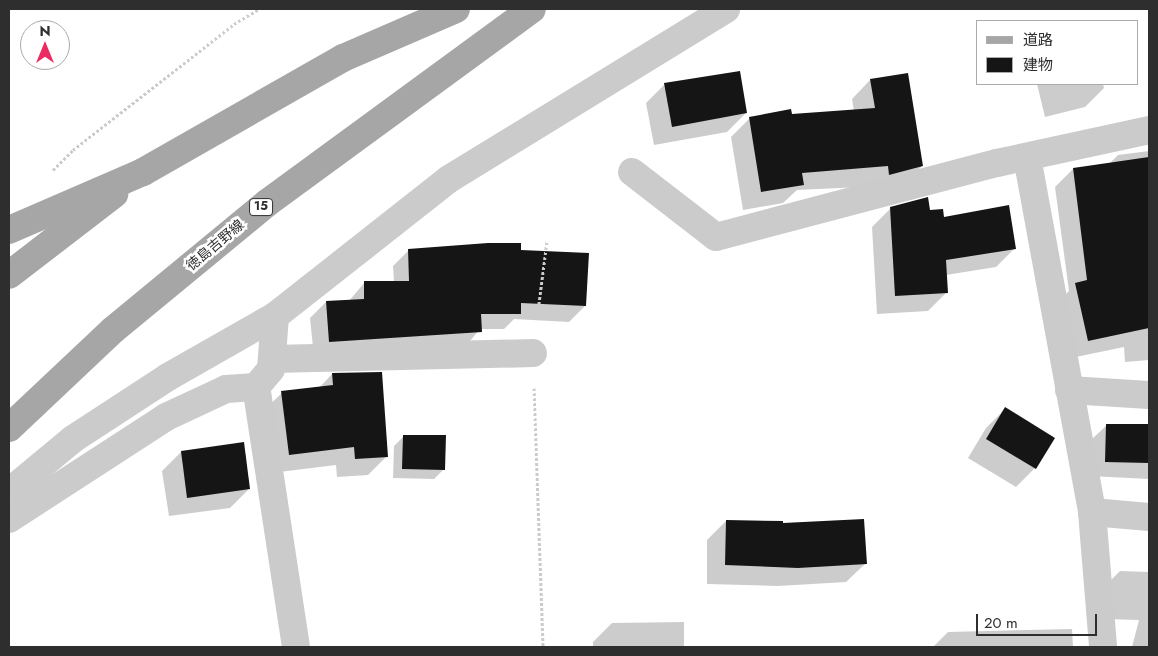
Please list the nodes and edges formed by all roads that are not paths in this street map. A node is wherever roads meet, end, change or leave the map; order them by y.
1 (456, 9) edge
2 (532, 9) edge
3 (726, 9) edge
4 (1149, 130) edge
5 (1027, 157) junction
6 (143, 172) junction
7 (632, 172) dead end
8 (9, 230) edge
9 (9, 275) edge
10 (275, 316) junction
11 (533, 353) road end
12 (272, 359) junction
13 (256, 387) junction
14 (1069, 390) junction
15 (1149, 395) edge
16 (9, 428) edge
17 (9, 492) edge
18 (1092, 512) junction
19 (1149, 517) edge
20 (9, 518) edge
21 (296, 647) edge
22 (1103, 647) edge

1 - 6 main road
2 - 16 main road, 徳島吉野線 / 15
3 - 10 street
4 - 5 street
5 - 7 street
5 - 14 street
6 - 8 main road
6 - 9 main road
10 - 12 street
10 - 17 street
11 - 12 street
12 - 13 street
13 - 20 street
13 - 21 street
14 - 15 street
14 - 18 street
18 - 19 street
18 - 22 street

